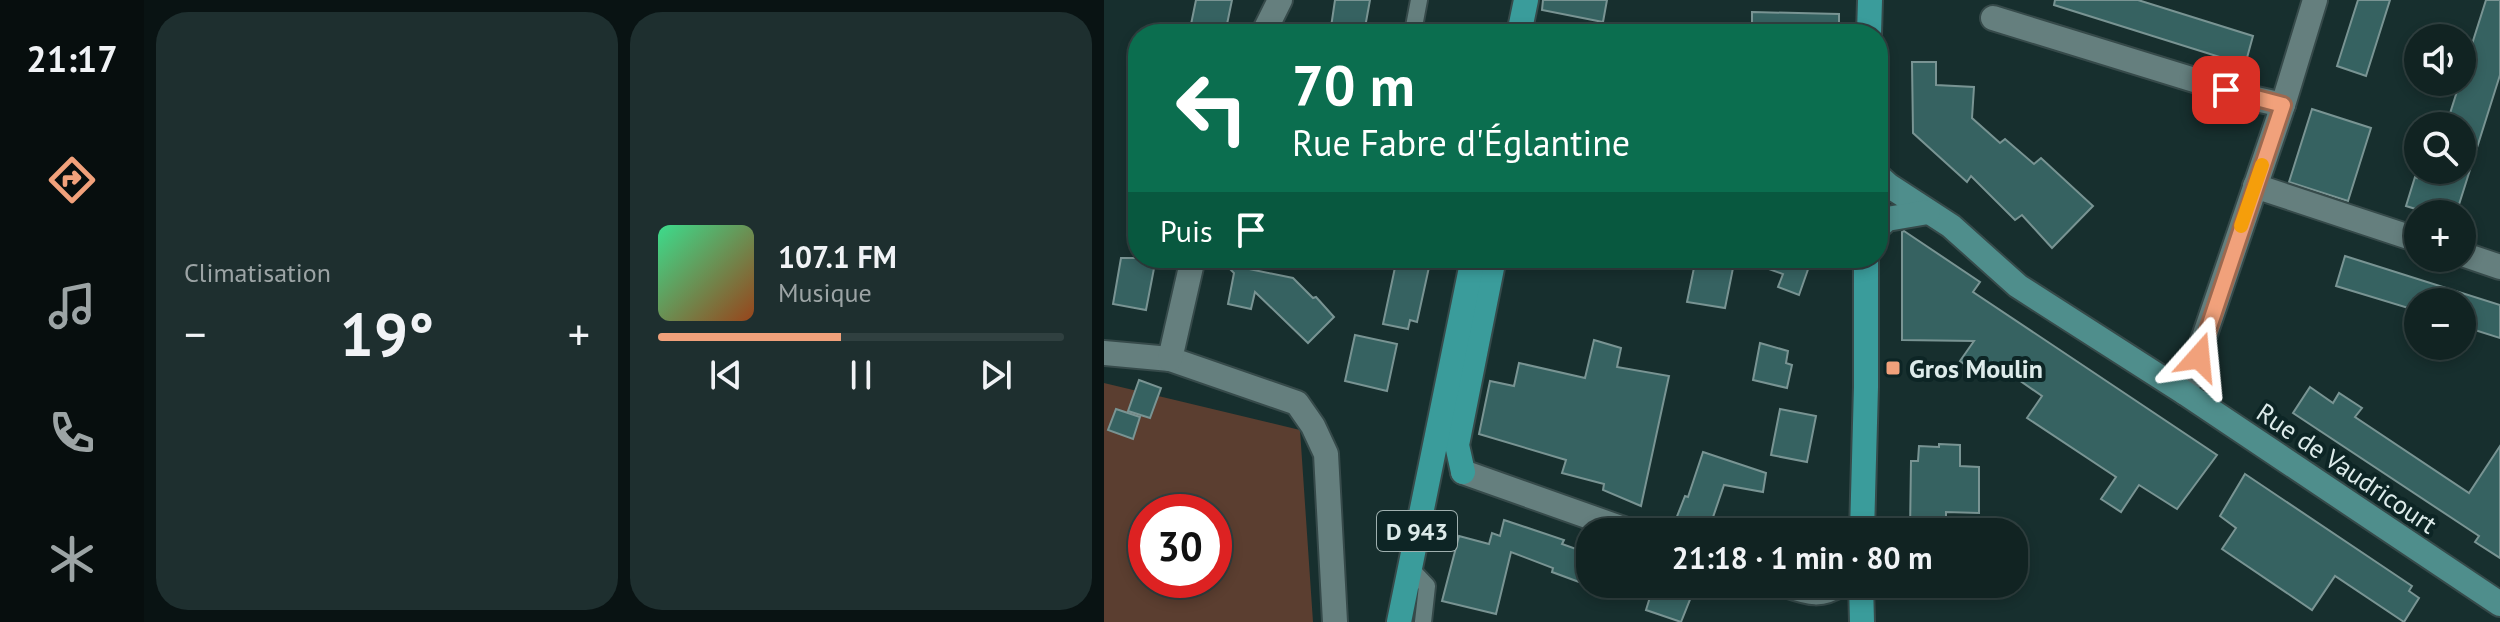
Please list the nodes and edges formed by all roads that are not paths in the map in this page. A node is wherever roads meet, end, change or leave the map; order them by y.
1 (1280, 0) edge
2 (1419, 0) edge
3 (1526, 0) edge
4 (2315, 0) edge
5 (1993, 18) dead end
6 (1268, 24) edge
7 (1414, 24) edge
8 (1521, 24) edge
9 (2283, 105) junction
10 (1888, 185) edge
11 (2255, 186) junction
12 (1928, 212) junction
13 (1888, 219) edge
14 (2404, 235) edge
15 (2476, 259) edge
16 (2500, 267) edge
17 (1191, 268) edge
18 (1471, 268) edge
19 (1492, 268) edge
20 (1866, 268) edge
21 (1104, 353) edge
22 (1170, 359) junction
23 (2185, 393) junction
24 (1463, 472) joint
25 (1593, 518) edge
26 (1862, 518) edge
27 (1409, 567) junction
28 (1861, 598) edge
29 (2500, 604) edge
30 (1335, 622) edge
31 (1399, 622) edge
32 (1423, 622) edge
33 (1862, 622) edge

1 - 6 street
2 - 7 lane
3 - 8 main road
4 - 9 street
5 - 9 street
9 - 11 street
10 - 12 street, Rue de Vaudricourt
11 - 14 street
11 - 23 street
12 - 13 street
12 - 23 street, Rue de Vaudricourt
15 - 16 street
17 - 22 street
18 - 27 main road, D 943
19 - 24 main road
20 - 26 main road
21 - 22 street
22 - 30 street
23 - 29 street, Rue de Vaudricourt
24 - 25 street
27 - 31 main road, D 943
27 - 32 lane
28 - 33 main road

